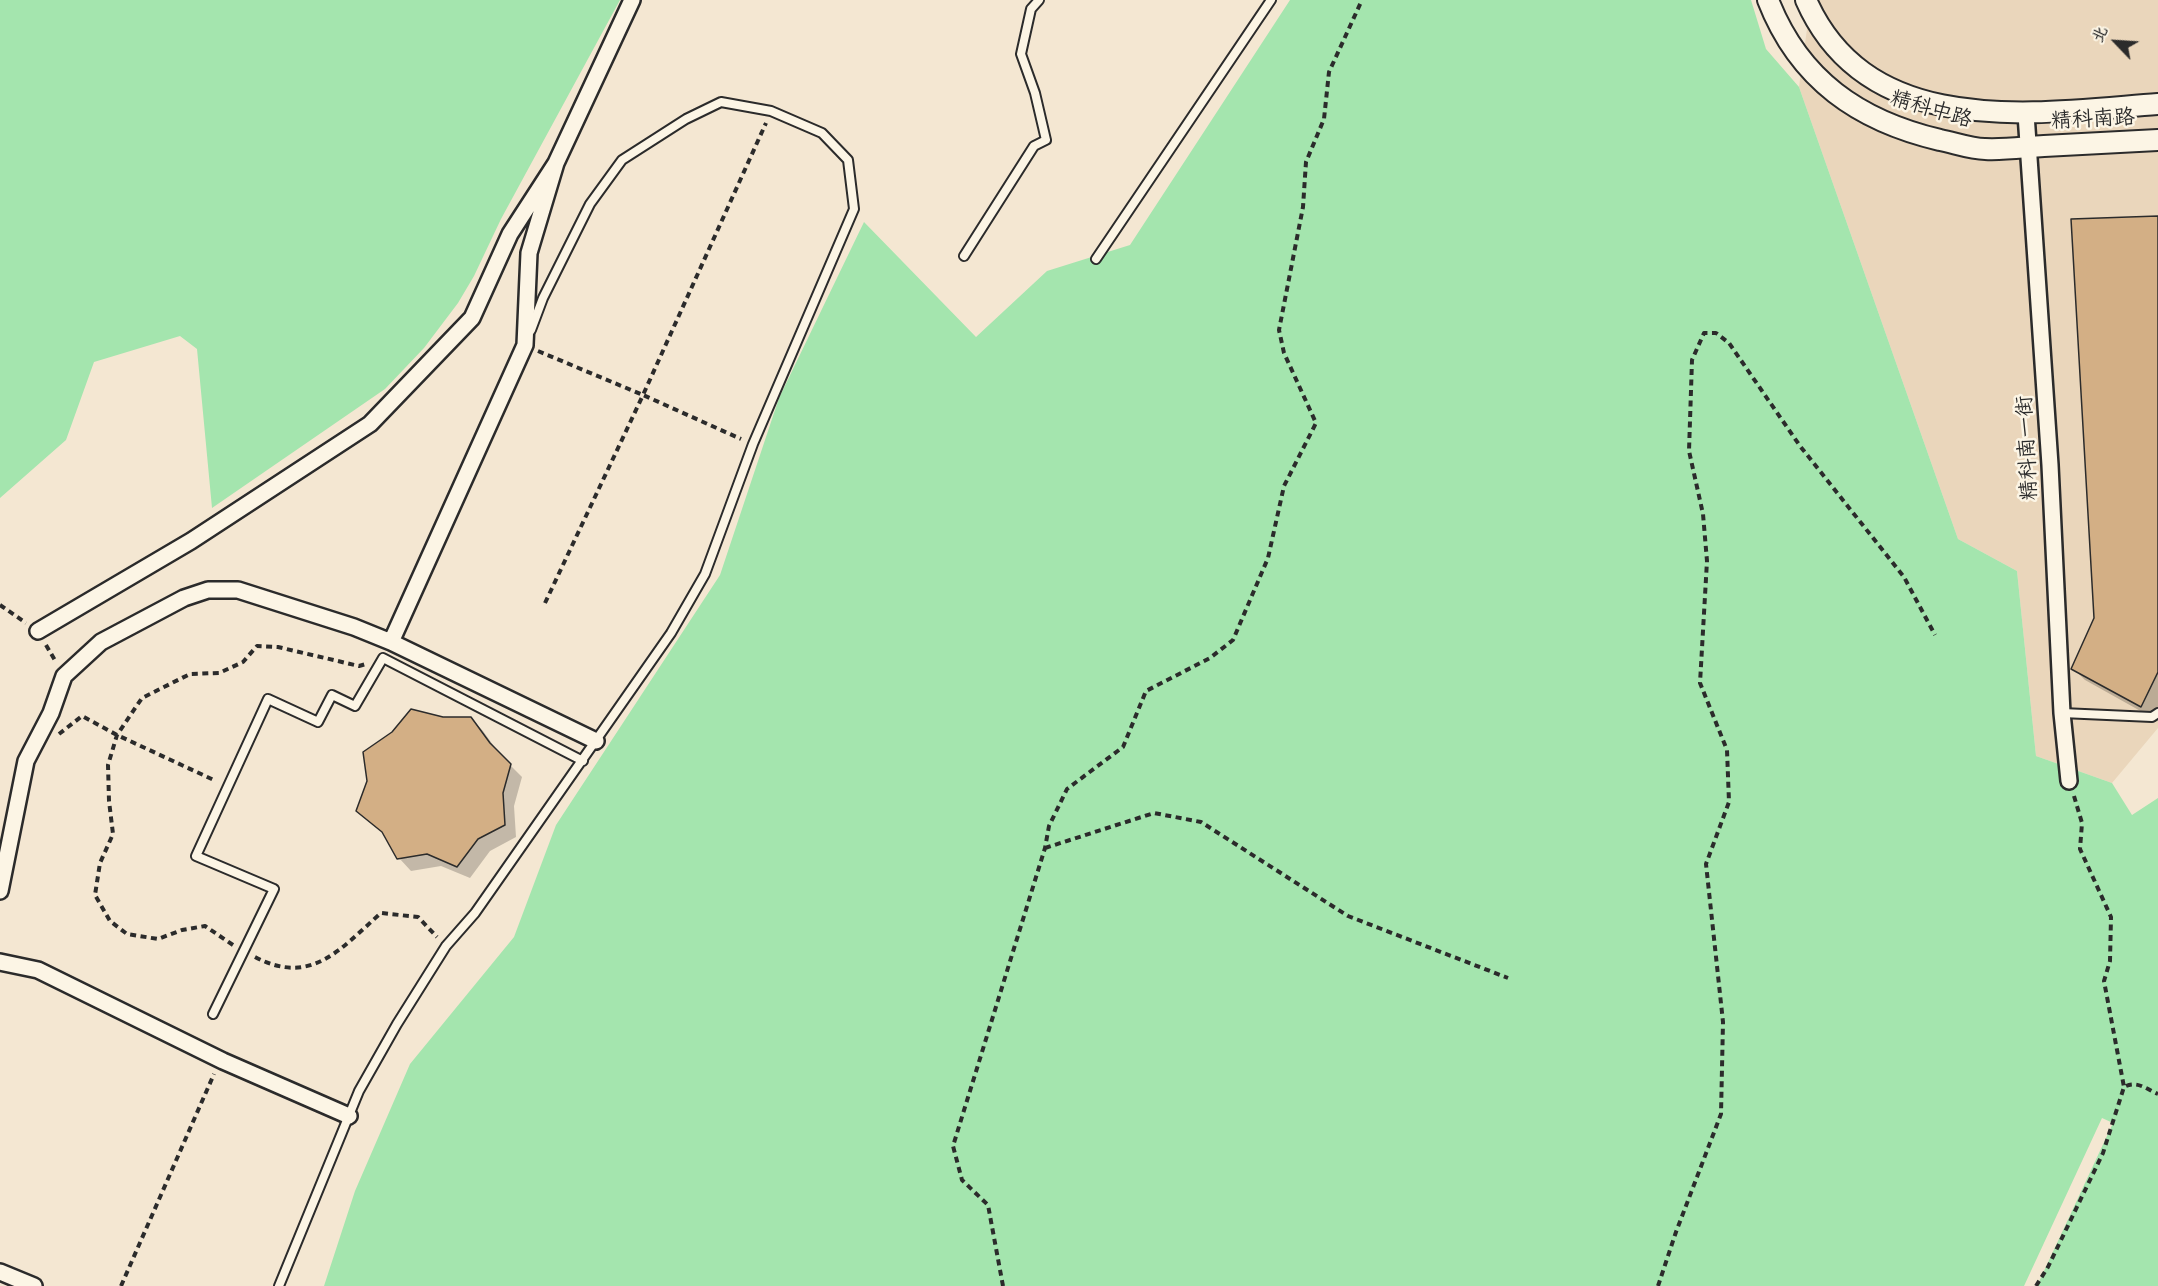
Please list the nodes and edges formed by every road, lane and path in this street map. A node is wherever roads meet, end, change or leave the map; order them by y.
1 (632, 0) edge
2 (1039, 0) edge
3 (1271, 0) edge
4 (1362, 0) edge
5 (1768, 0) edge
6 (1806, 0) edge
7 (2158, 104) edge
8 (771, 111) junction
9 (2026, 114) junction
10 (2158, 140) edge
11 (2030, 147) junction
12 (556, 163) junction
13 (964, 256) dead end
14 (1096, 259) dead end
15 (525, 345) junction
16 (643, 395) junction
17 (753, 444) junction
18 (545, 603) dead end
19 (38, 631) dead end
20 (1935, 635) dead end
21 (391, 642) junction
22 (383, 658) junction
23 (2062, 713) junction
24 (2158, 713) edge
25 (117, 735) junction
26 (54, 738) dead end
27 (596, 741) junction
28 (583, 761) junction
29 (2069, 781) joint
30 (227, 786) junction
31 (1045, 848) junction
32 (0, 891) edge
33 (446, 946) junction
34 (243, 951) junction
35 (0, 962) edge
36 (1508, 978) dead end
37 (213, 1014) dead end
38 (223, 1061) junction
39 (2124, 1087) junction
40 (2158, 1094) edge
41 (349, 1116) junction
42 (0, 1272) edge
43 (34, 1286) edge
44 (121, 1286) edge
45 (279, 1286) edge
46 (1003, 1286) edge
47 (1658, 1286) edge
48 (2036, 1286) edge

1 - 12 street
2 - 13 lane
3 - 14 lane
4 - 31 path
5 - 11 street, 精科中路
6 - 9 street, 精科中路
7 - 9 street, 精科南路
8 - 15 lane
8 - 16 path
8 - 17 lane
9 - 11 street, 精科南一街
10 - 11 street, 精科南路
11 - 23 street, 精科南一街
12 - 15 street
12 - 19 street
15 - 16 path
15 - 21 street
16 - 17 path
16 - 18 path
17 - 27 lane
20 - 47 path
21 - 27 street
21 - 32 street
22 - 25 path
22 - 28 lane
22 - 30 lane
23 - 24 lane
23 - 29 street, 精科南一街
25 - 26 path
25 - 30 path
25 - 34 path
27 - 28 lane
28 - 33 lane
29 - 39 path
30 - 34 lane
31 - 36 path
31 - 46 path
33 - 34 path
33 - 41 lane
34 - 37 lane
35 - 38 street
38 - 41 street
38 - 44 path
39 - 40 path
39 - 48 path
41 - 45 lane
42 - 43 street

